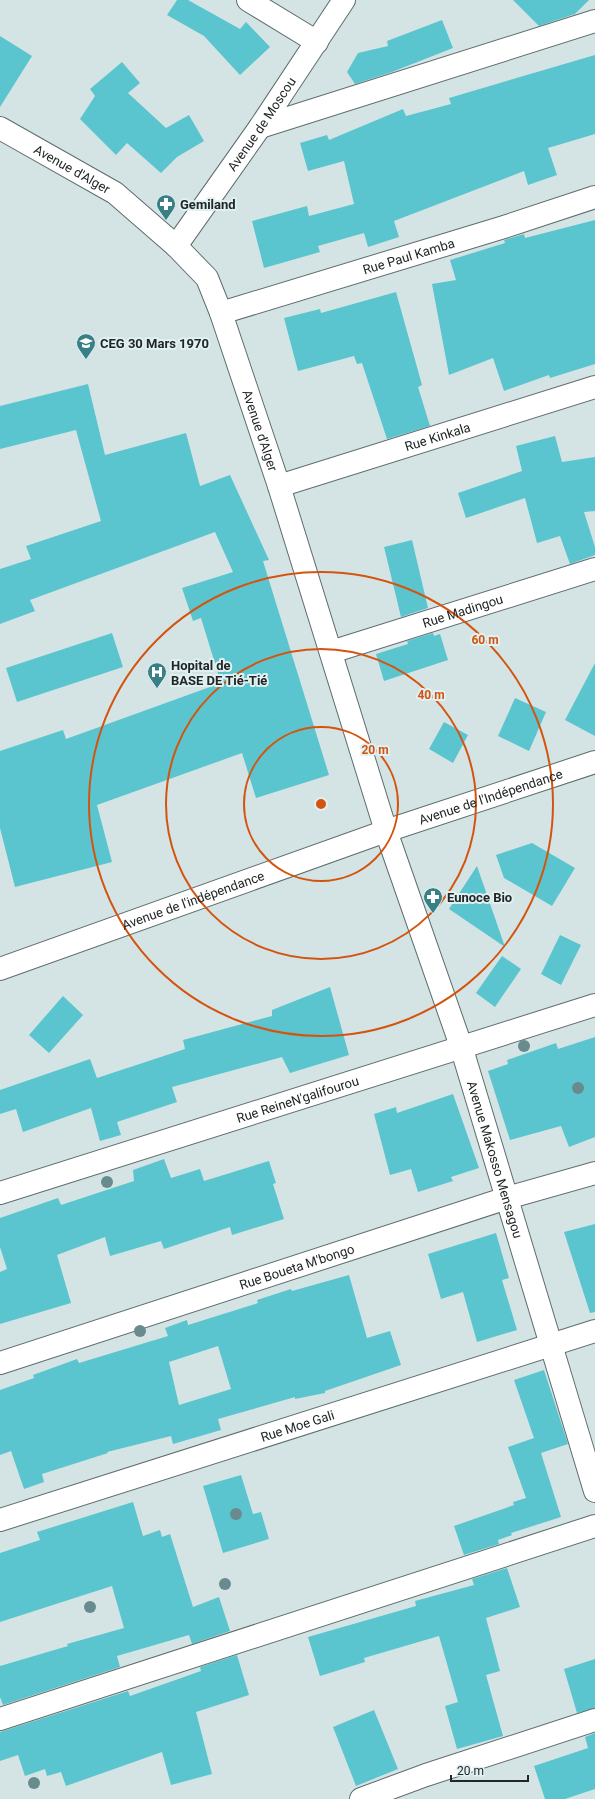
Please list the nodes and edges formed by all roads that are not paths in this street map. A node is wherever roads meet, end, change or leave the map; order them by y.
1 (248, 0) edge
2 (344, 0) edge
3 (595, 21) edge
4 (317, 42) junction
5 (260, 127) junction
6 (0, 128) edge
7 (595, 197) edge
8 (176, 246) junction
9 (221, 313) junction
10 (595, 387) edge
11 (279, 486) junction
12 (595, 569) edge
13 (330, 652) junction
14 (595, 762) edge
15 (386, 831) junction
16 (0, 969) edge
17 (595, 1005) edge
18 (461, 1046) junction
19 (595, 1174) edge
20 (0, 1193) edge
21 (507, 1198) junction
22 (595, 1331) edge
23 (552, 1345) junction
24 (0, 1363) edge
25 (595, 1491) edge
26 (0, 1520) edge
27 (595, 1526) edge
28 (0, 1719) edge
29 (595, 1720) edge
30 (361, 1799) edge

1 - 4 street
2 - 4 street, Avenue de Moscou
3 - 5 street
4 - 5 street, Avenue de Moscou
5 - 8 street, Avenue de Moscou
6 - 8 street, Avenue d'Alger
7 - 9 street, Rue Paul Kamba
8 - 9 street, Avenue d'Alger
9 - 11 street, Avenue d'Alger
10 - 11 street, Rue Kinkala
11 - 13 street, Avenue d'Alger
12 - 13 street, Rue Madingou
13 - 15 street, Avenue d'Alger
14 - 15 street, Avenue de l'Indépendance
15 - 16 street, Avenue de l'indépendance
15 - 18 street, Avenue Makosso Mensagou
17 - 18 street, Rue ReineN'galifourou
18 - 20 street, Rue ReineN'galifourou
18 - 21 street, Avenue Makosso Mensagou
19 - 21 street, Rue Boueta M'bongo
21 - 23 street, Avenue Makosso Mensagou
21 - 24 street, Rue Boueta M'bongo
22 - 23 street, Rue Moe Gali
23 - 25 street, Avenue Makosso Mensagou
23 - 26 street, Rue Moe Gali
27 - 28 street
29 - 30 street

